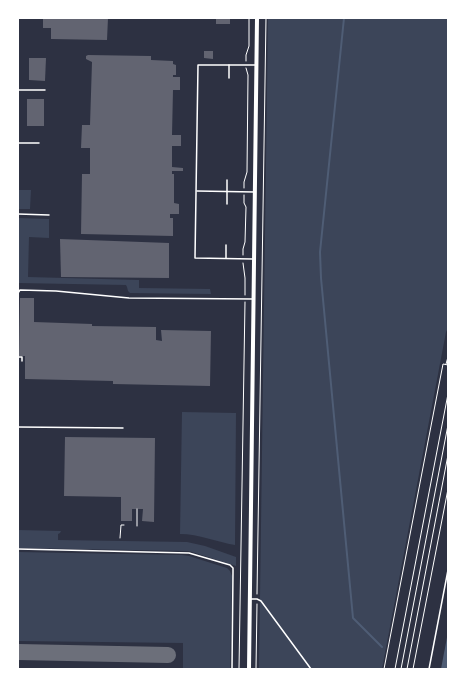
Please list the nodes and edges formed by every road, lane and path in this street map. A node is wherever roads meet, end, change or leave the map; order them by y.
1 (249, 18) edge
2 (257, 18) edge
3 (266, 18) edge
4 (246, 64) junction
5 (229, 65) junction
6 (256, 65) junction
7 (229, 78) dead end
8 (18, 90) edge
9 (45, 90) dead end
10 (18, 143) edge
11 (39, 143) dead end
12 (227, 180) dead end
13 (197, 191) junction
14 (227, 191) junction
15 (244, 192) junction
16 (255, 192) junction
17 (227, 204) dead end
18 (18, 214) edge
19 (49, 215) dead end
20 (226, 245) dead end
21 (226, 258) junction
22 (243, 259) junction
23 (254, 259) junction
24 (18, 293) edge
25 (245, 299) junction
26 (254, 299) junction
27 (18, 357) edge
28 (448, 357) edge
29 (22, 361) dead end
30 (447, 365) edge
31 (448, 394) edge
32 (448, 425) edge
33 (18, 427) edge
34 (123, 428) dead end
35 (448, 454) edge
36 (448, 489) edge
37 (137, 509) dead end
38 (124, 525) dead end
39 (138, 526) dead end
40 (120, 538) dead end
41 (18, 549) edge
42 (448, 570) edge
43 (250, 599) junction
44 (257, 599) junction
45 (232, 669) edge
46 (239, 669) edge
47 (249, 669) edge
48 (256, 669) edge
49 (311, 669) edge
50 (384, 669) edge
51 (395, 669) edge
52 (401, 669) edge
53 (407, 669) edge
54 (413, 669) edge
55 (429, 669) edge

1 - 4 path
2 - 6 street
3 - 44 path
4 - 5 lane
4 - 6 lane
4 - 15 path
5 - 7 lane
5 - 13 lane
6 - 16 street
8 - 9 lane
10 - 11 lane
12 - 14 lane
13 - 14 lane
13 - 21 lane
14 - 15 lane
14 - 17 lane
15 - 16 lane
15 - 22 path
16 - 23 street
18 - 19 lane
20 - 21 lane
21 - 22 lane
22 - 23 lane
22 - 25 path
23 - 26 street
24 - 25 lane
25 - 26 lane
25 - 46 path
26 - 43 street
27 - 29 lane
28 - 30 path
30 - 50 path
31 - 51 path
32 - 52 path
33 - 34 lane
35 - 53 path
36 - 54 path
37 - 39 path
38 - 40 path
41 - 45 lane
42 - 55 lane
43 - 44 lane
43 - 47 street
44 - 48 path
44 - 49 lane

